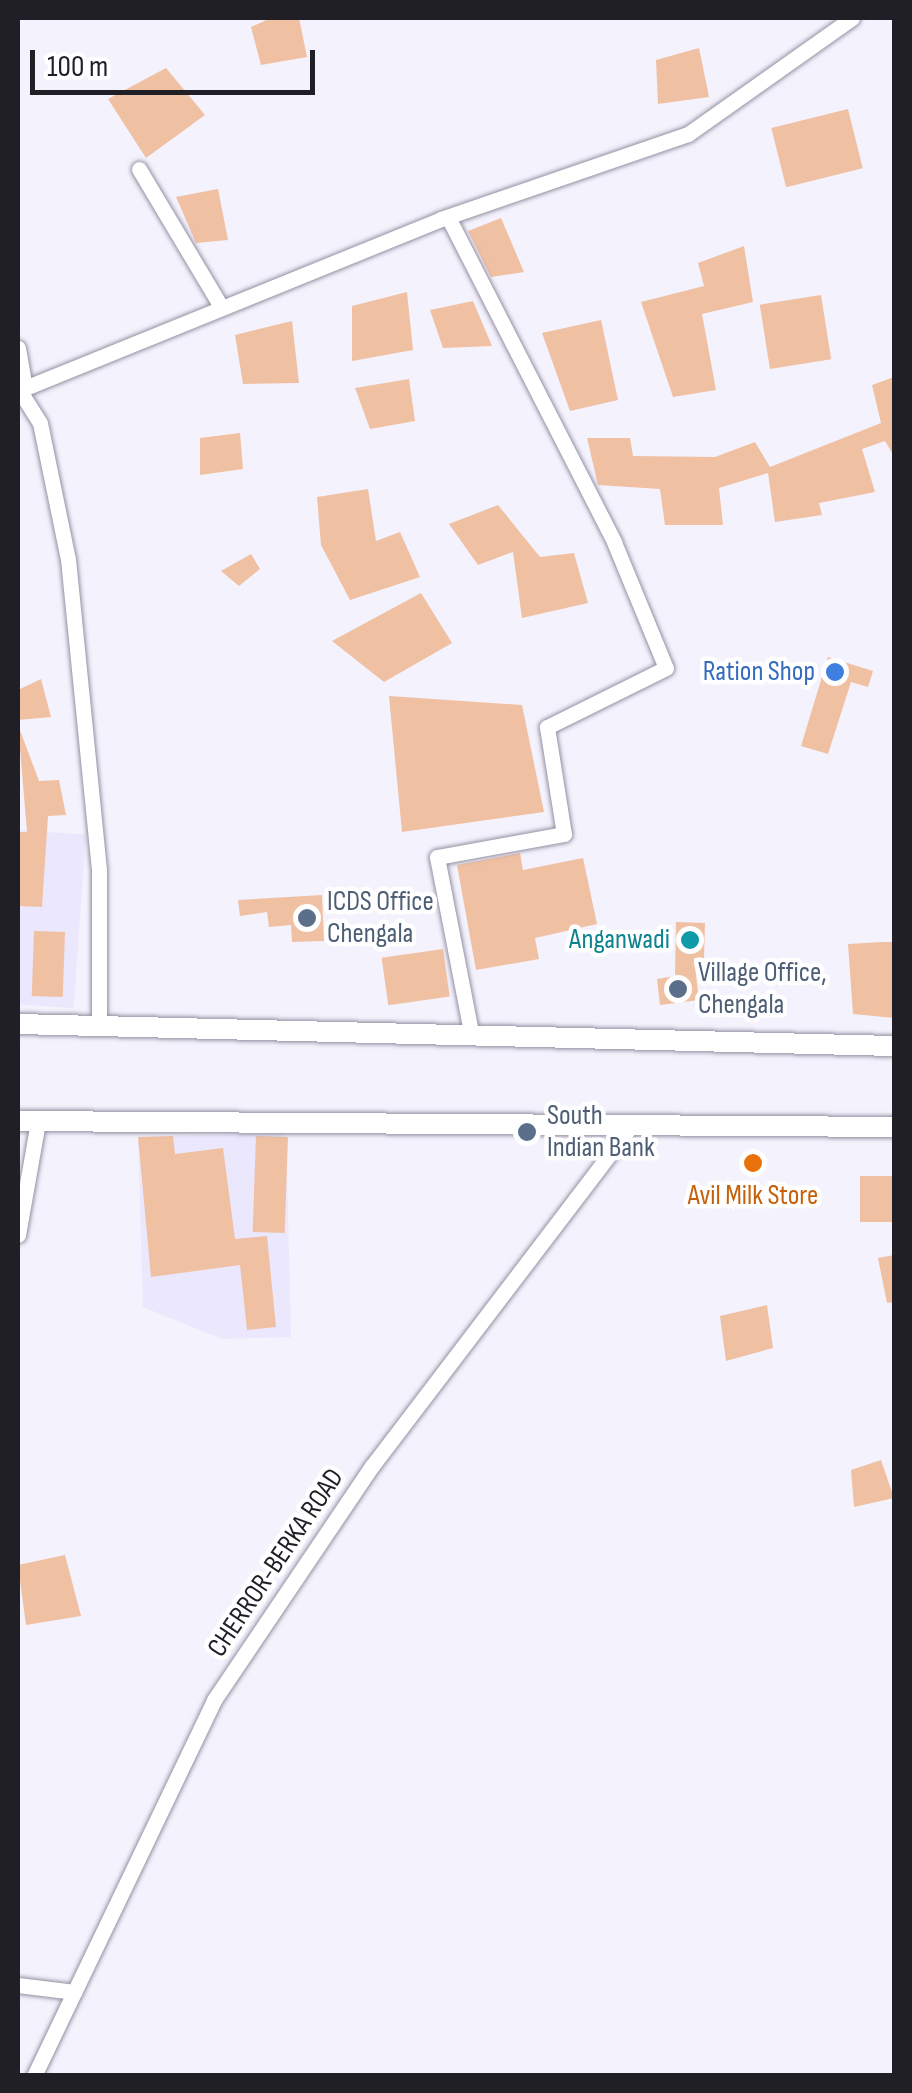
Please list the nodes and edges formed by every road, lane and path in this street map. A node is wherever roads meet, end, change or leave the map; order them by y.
1 (852, 18) edge
2 (139, 168) dead end
3 (448, 217) junction
4 (220, 305) junction
5 (18, 348) edge
6 (21, 388) edge
7 (18, 1024) edge
8 (99, 1025) junction
9 (471, 1032) junction
10 (894, 1046) edge
11 (28, 1121) edge
12 (633, 1124) junction
13 (894, 1127) edge
14 (18, 1235) edge
15 (18, 1986) edge
16 (75, 1992) junction
17 (34, 2076) edge

1 - 3 street
2 - 4 street
3 - 4 street
3 - 9 street
4 - 6 street
5 - 6 street
6 - 8 street
7 - 8 street
8 - 9 street
9 - 10 street
11 - 12 street
11 - 14 street
12 - 13 street
12 - 16 street, CHERROR-BERKA ROAD
15 - 16 street
16 - 17 street, CHERROR-BERKA ROAD

